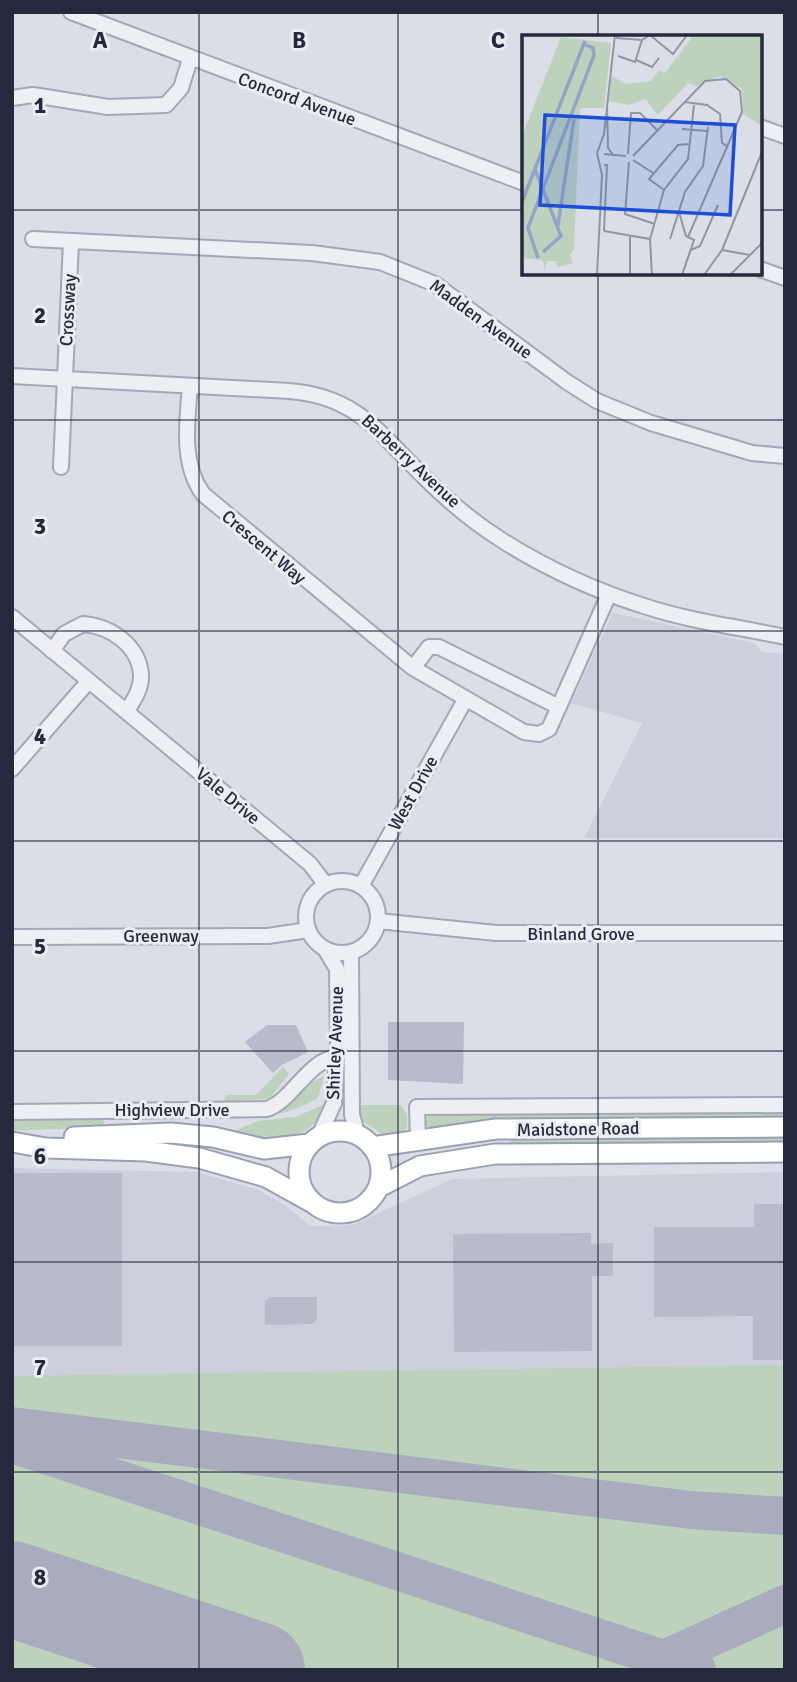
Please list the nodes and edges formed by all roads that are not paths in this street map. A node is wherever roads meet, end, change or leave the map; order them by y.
1 (71, 12) edge
2 (190, 59) junction
3 (12, 97) edge
4 (762, 128) edge
5 (785, 136) edge
6 (522, 182) edge
7 (33, 239) dead end
8 (71, 242) junction
9 (762, 270) edge
10 (785, 278) edge
11 (12, 376) edge
12 (64, 379) junction
13 (190, 386) junction
14 (785, 456) edge
15 (61, 467) dead end
16 (609, 594) junction
17 (12, 617) edge
18 (785, 637) edge
19 (52, 651) junction
20 (413, 668) junction
21 (88, 682) junction
22 (465, 701) junction
23 (559, 707) junction
24 (127, 711) junction
25 (12, 769) edge
26 (326, 885) junction
27 (361, 886) junction
28 (378, 921) junction
29 (308, 930) junction
30 (785, 933) edge
31 (12, 937) edge
32 (325, 949) junction
33 (351, 953) junction
34 (337, 1057) junction
35 (317, 1070) junction
36 (337, 1072) junction
37 (785, 1105) edge
38 (12, 1112) edge
39 (785, 1127) edge
40 (418, 1140) junction
41 (313, 1141) junction
42 (365, 1142) junction
43 (20, 1143) edge
44 (785, 1152) edge
45 (379, 1186) junction
46 (311, 1202) junction

1 - 2 street, Concord Avenue
2 - 3 street
2 - 6 street, Concord Avenue
4 - 5 street
7 - 8 street, Madden Avenue
8 - 12 street, Crossway
8 - 14 street, Madden Avenue
9 - 10 street
11 - 12 street, Barberry Avenue
12 - 13 street, Barberry Avenue
12 - 15 street, Crossway
13 - 16 street, Barberry Avenue
13 - 20 street, Crescent Way
16 - 18 street, Barberry Avenue
16 - 23 street, Crescent Way
17 - 19 street, Vale Drive
19 - 21 street, Vale Drive
19 - 24 street
20 - 22 street, Crescent Way
20 - 23 street
21 - 24 street, Vale Drive
21 - 25 street
22 - 23 street, Crescent Way
22 - 27 street, West Drive
24 - 26 street, Vale Drive
26 - 27 street
26 - 29 street
27 - 28 street
28 - 30 street, Binland Grove
28 - 33 street
29 - 31 street, Greenway
29 - 32 street, Shirley Avenue
32 - 33 street
32 - 34 street, Shirley Avenue
33 - 42 street, Shirley Avenue
34 - 35 street, Highview Drive
34 - 36 street, Shirley Avenue
35 - 36 street
35 - 38 street, Highview Drive
36 - 41 street, Shirley Avenue
37 - 40 street
39 - 40 main road, Maidstone Road
40 - 42 main road, Maidstone Road
41 - 42 main road
41 - 43 main road
41 - 46 main road
42 - 45 main road
43 - 46 main road
44 - 45 main road, Maidstone Road
45 - 46 main road

